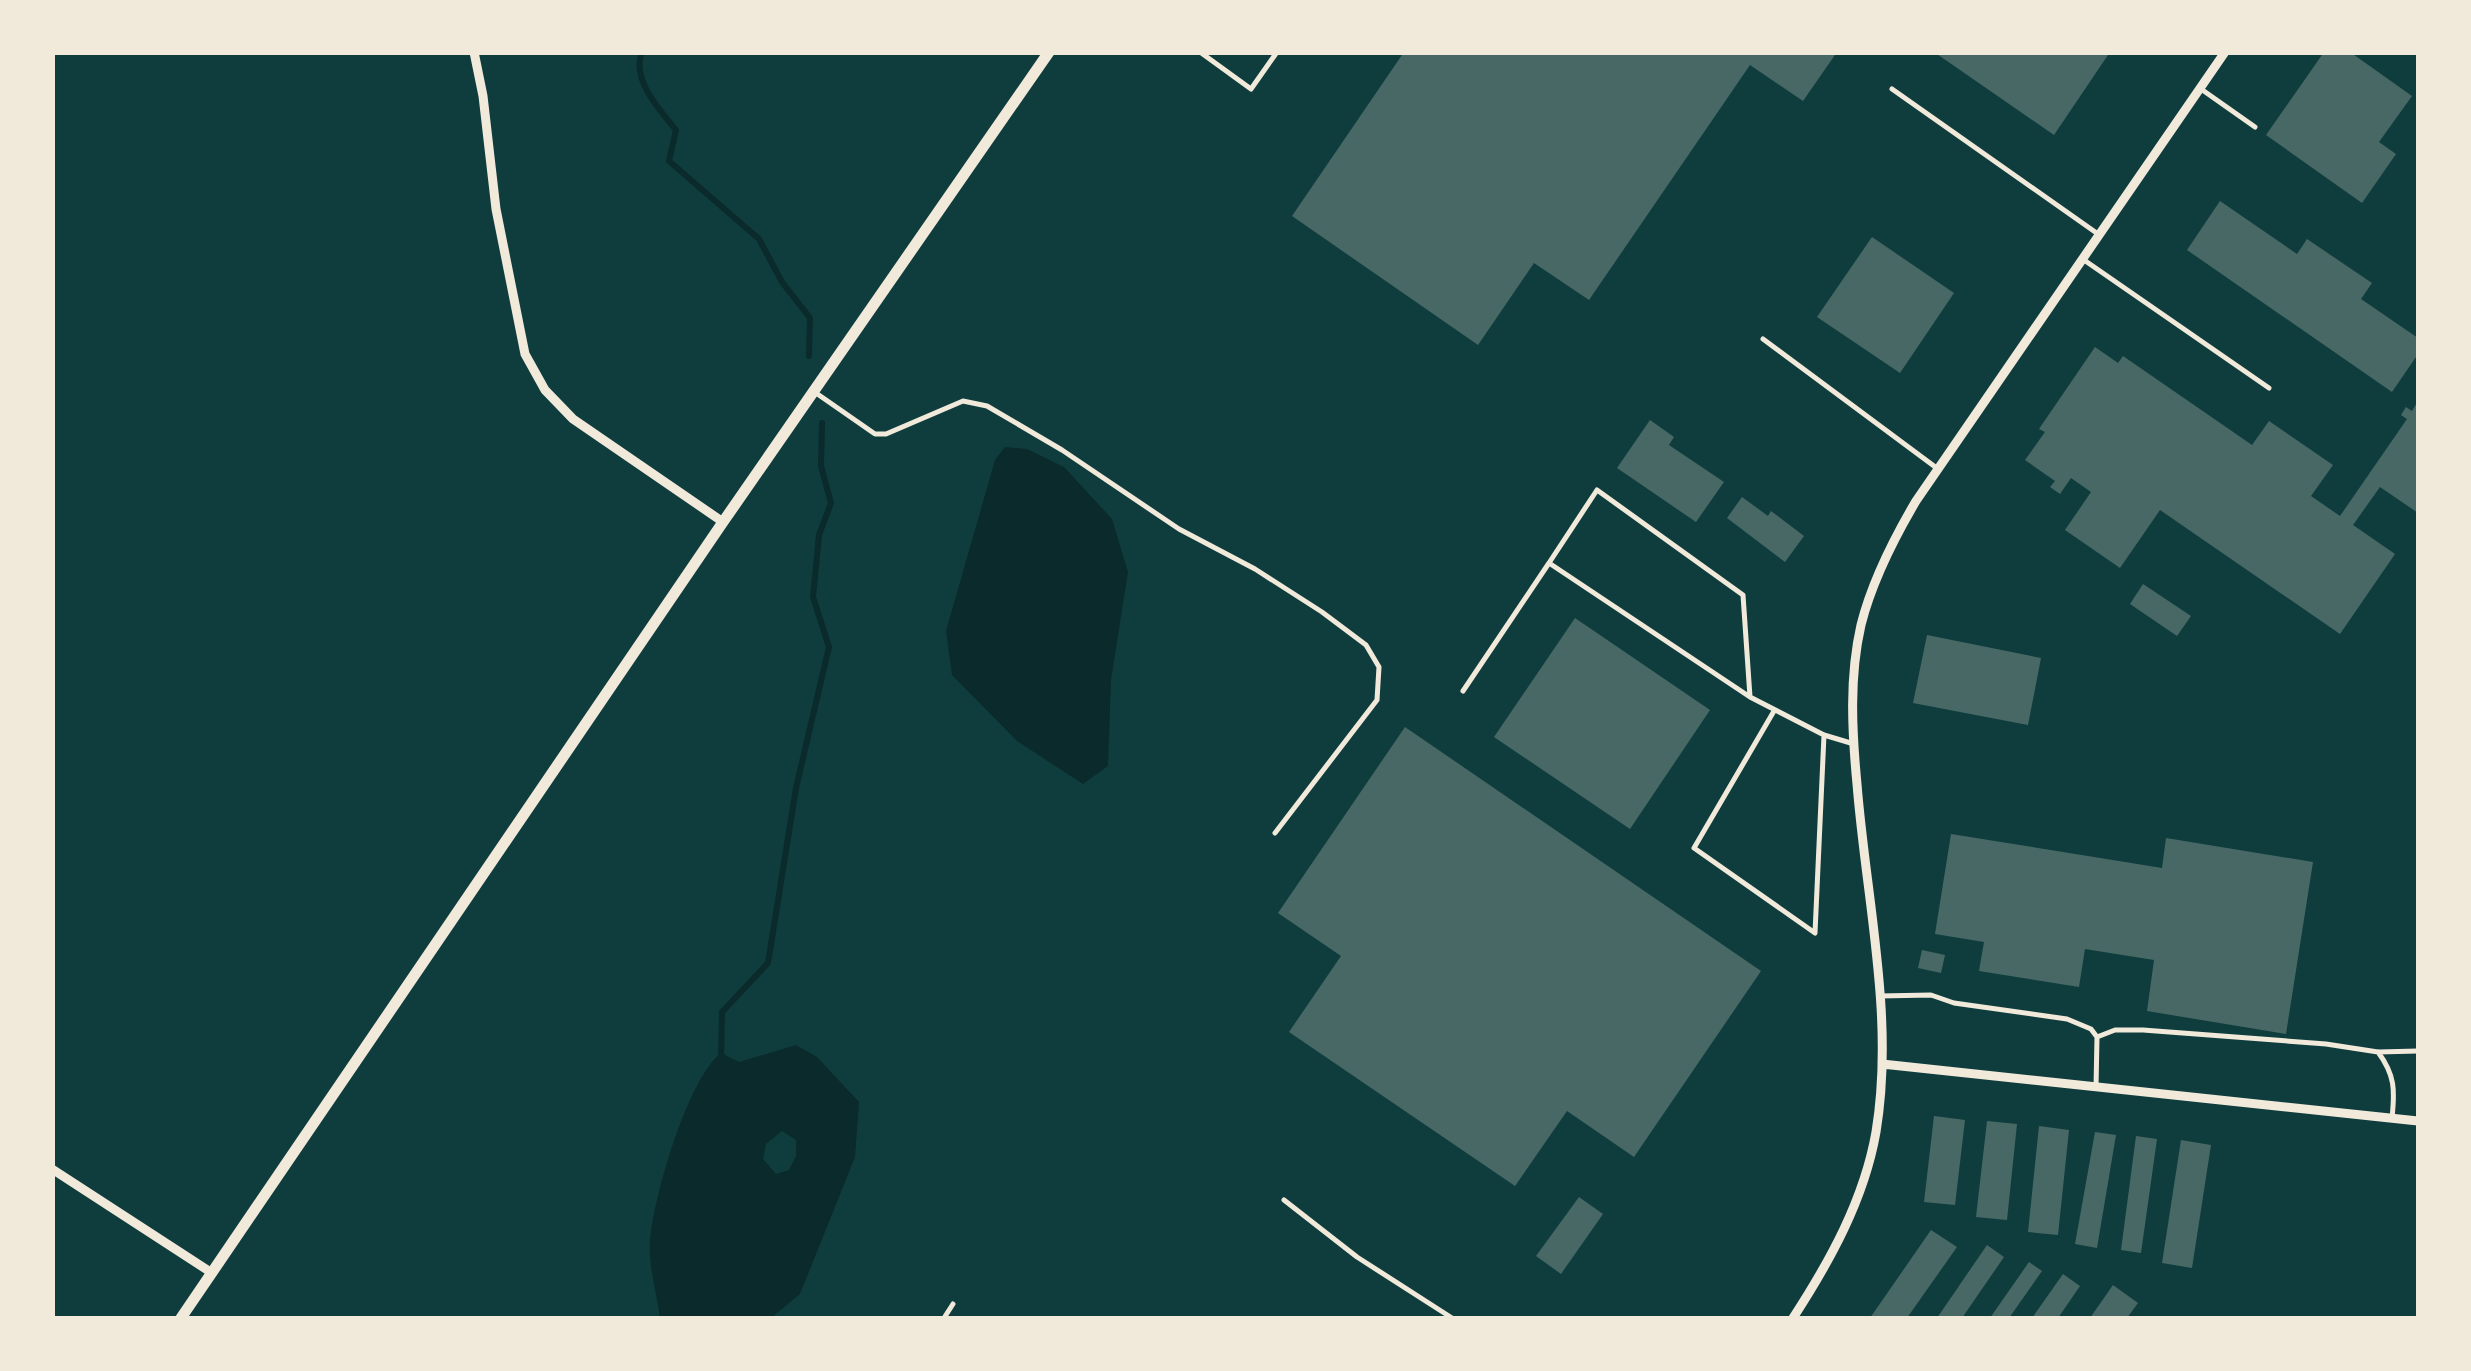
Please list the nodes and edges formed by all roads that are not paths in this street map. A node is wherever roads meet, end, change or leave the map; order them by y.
1 (474, 52) edge
2 (1049, 52) edge
3 (1200, 52) edge
4 (1277, 52) edge
5 (2224, 52) edge
6 (1892, 88) dead end
7 (2201, 89) junction
8 (2255, 127) dead end
9 (2098, 234) junction
10 (2081, 259) junction
11 (1763, 339) dead end
12 (2269, 388) dead end
13 (814, 391) junction
14 (1938, 469) junction
15 (723, 522) junction
16 (1549, 563) junction
17 (1463, 691) dead end
18 (1750, 696) junction
19 (1774, 711) junction
20 (1824, 734) junction
21 (1854, 744) junction
22 (1275, 834) dead end
23 (1879, 996) junction
24 (2097, 1037) junction
25 (2418, 1051) edge
26 (2378, 1052) junction
27 (1882, 1064) junction
28 (2096, 1087) junction
29 (2392, 1118) junction
30 (2418, 1121) edge
31 (52, 1168) edge
32 (1284, 1200) dead end
33 (212, 1273) junction
34 (953, 1304) dead end
35 (180, 1318) edge
36 (944, 1318) edge
37 (1452, 1318) edge
38 (1793, 1318) edge

1 - 15 street
2 - 13 street
3 - 4 lane
5 - 7 street
6 - 9 lane
7 - 8 lane
7 - 9 street
9 - 10 street
10 - 12 lane
10 - 14 street
11 - 14 lane
13 - 15 street
13 - 22 lane
14 - 21 street
15 - 33 street
16 - 17 lane
16 - 18 lane
16 - 18 lane
18 - 19 lane
19 - 20 lane
19 - 20 lane
20 - 21 lane
21 - 23 street
23 - 24 lane
23 - 27 street
24 - 26 lane
24 - 28 lane
25 - 26 lane
26 - 29 lane
27 - 28 street
27 - 38 street
28 - 29 street
29 - 30 street
31 - 33 street
32 - 37 lane
33 - 35 street
34 - 36 lane

